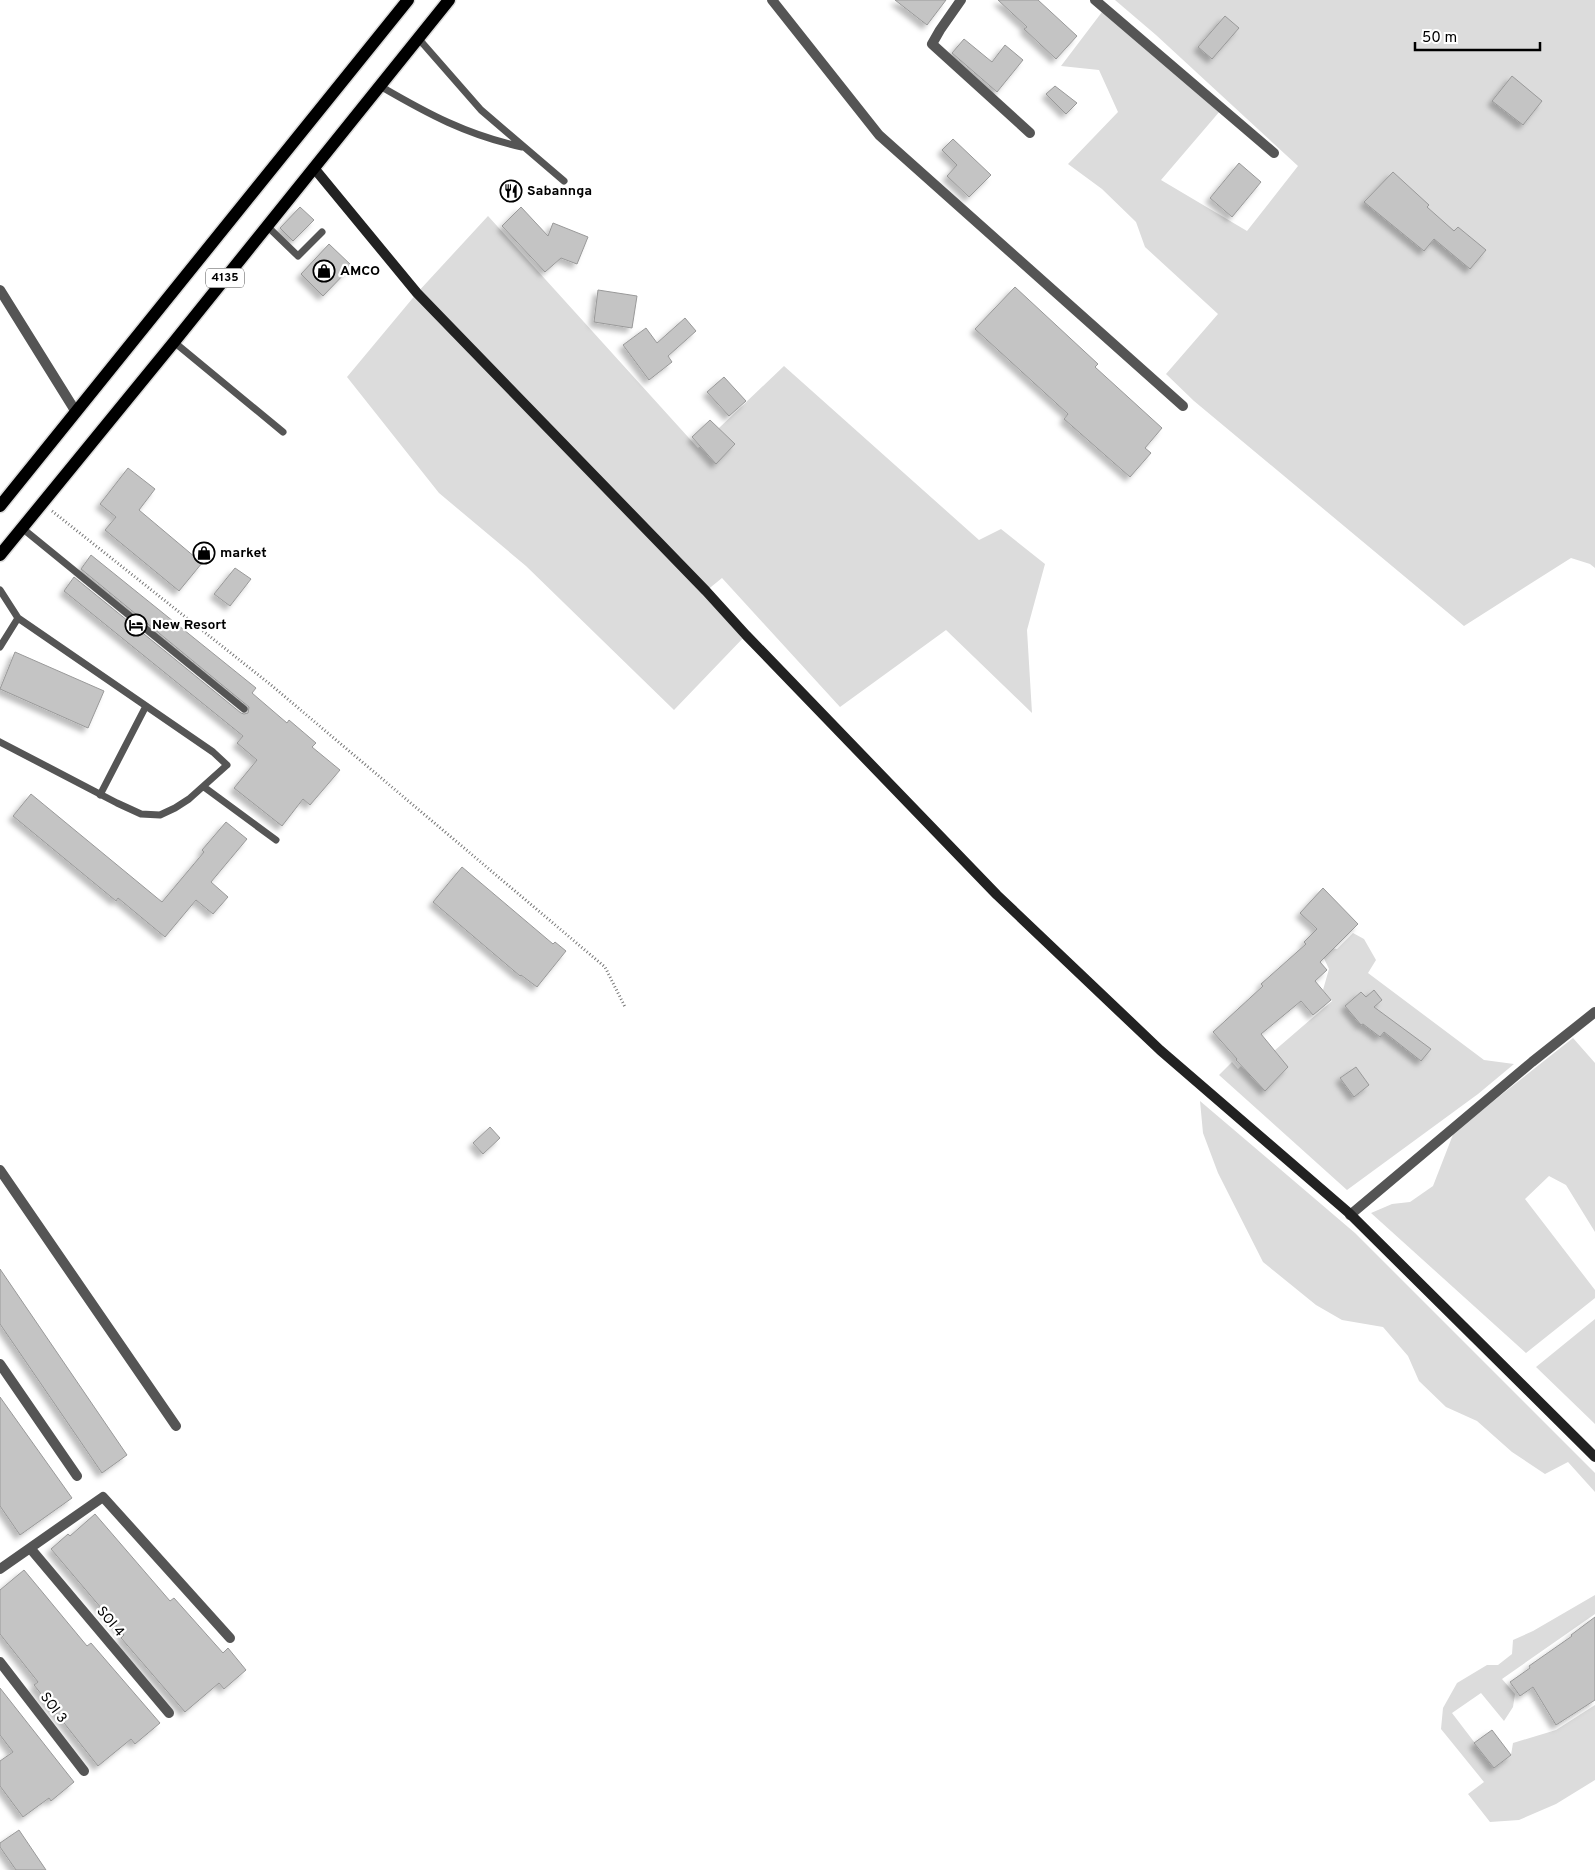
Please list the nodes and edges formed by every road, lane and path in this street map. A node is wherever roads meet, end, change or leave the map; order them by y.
1 (408, 0) edge
2 (449, 0) edge
3 (772, 0) edge
4 (961, 0) edge
5 (1095, 0) edge
6 (418, 38) junction
7 (380, 86) junction
8 (1030, 133) dead end
9 (525, 148) junction
10 (1274, 153) dead end
11 (314, 168) junction
12 (564, 181) dead end
13 (267, 226) junction
14 (322, 232) dead end
15 (0, 290) edge
16 (174, 342) junction
17 (1182, 406) dead end
18 (76, 412) junction
19 (283, 432) dead end
20 (42, 503) junction
21 (0, 506) edge
22 (22, 528) junction
23 (0, 555) edge
24 (0, 590) edge
25 (18, 618) junction
26 (0, 647) edge
27 (146, 706) junction
28 (244, 709) dead end
29 (0, 742) edge
30 (204, 787) junction
31 (100, 795) junction
32 (276, 840) dead end
33 (625, 1007) dead end
34 (1595, 1012) edge
35 (0, 1170) edge
36 (1350, 1215) junction
37 (0, 1364) edge
38 (176, 1426) dead end
39 (1595, 1457) edge
40 (78, 1476) dead end
41 (30, 1548) junction
42 (0, 1569) edge
43 (230, 1638) dead end
44 (0, 1662) edge
45 (169, 1713) dead end
46 (84, 1771) dead end

1 - 18 main road, 4135
2 - 6 main road, 4135
3 - 17 street
4 - 8 street
5 - 10 street
6 - 7 main road, 4135
6 - 9 lane
7 - 9 lane
7 - 11 main road, 4135
9 - 12 lane
11 - 13 main road, 4135
11 - 36 street
13 - 14 lane
13 - 16 main road, 4135
15 - 18 street
16 - 19 lane
16 - 20 main road, 4135
18 - 21 main road, 4135
20 - 22 main road, 4135
20 - 33 path
22 - 23 main road, 4135
22 - 28 lane
24 - 25 lane
25 - 26 lane
25 - 27 lane
27 - 30 lane
27 - 31 lane
29 - 31 lane
30 - 31 lane
30 - 32 lane
34 - 36 street
35 - 38 street
36 - 39 street
37 - 40 street
41 - 42 street
41 - 43 street
41 - 45 street, SOI 4
44 - 46 street, SOI 3

